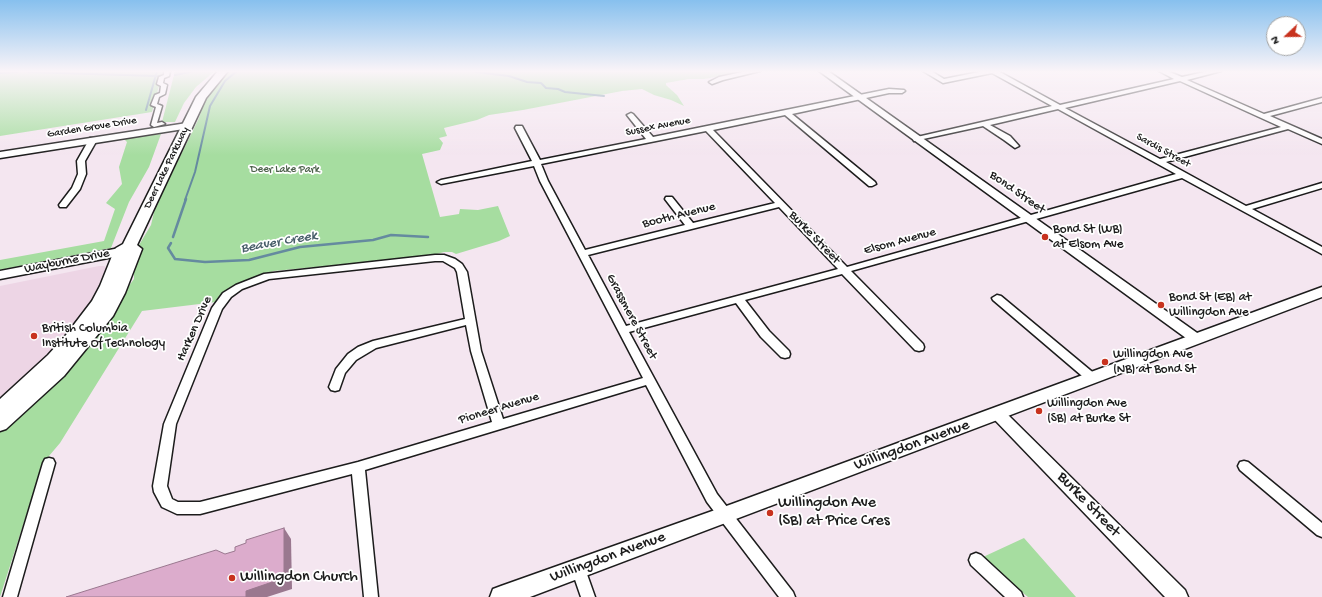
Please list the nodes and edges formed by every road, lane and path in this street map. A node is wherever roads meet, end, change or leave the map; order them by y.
1 (156, 99) edge
2 (200, 99) edge
3 (851, 99) edge
4 (862, 99) edge
5 (1043, 99) edge
6 (1094, 99) edge
7 (1226, 99) edge
8 (1322, 100) edge
9 (1058, 107) junction
10 (786, 113) junction
11 (631, 115) dead end
12 (1264, 116) junction
13 (162, 124) dead end
14 (984, 124) junction
15 (187, 126) junction
16 (1288, 127) junction
17 (520, 128) dead end
18 (708, 128) junction
19 (917, 139) junction
20 (93, 140) junction
21 (651, 140) junction
22 (1322, 142) edge
23 (1015, 146) dead end
24 (0, 155) edge
25 (1159, 162) junction
26 (537, 163) junction
27 (1182, 175) junction
28 (441, 182) dead end
29 (872, 184) dead end
30 (1322, 185) edge
31 (669, 199) dead end
32 (781, 204) junction
33 (63, 205) dead end
34 (1244, 209) junction
35 (1028, 218) junction
36 (691, 227) junction
37 (1322, 251) edge
38 (127, 252) junction
39 (582, 254) junction
40 (845, 270) junction
41 (0, 275) edge
42 (0, 283) edge
43 (1322, 292) edge
44 (738, 298) junction
45 (997, 298) dead end
46 (470, 321) junction
47 (623, 330) junction
48 (1195, 338) junction
49 (919, 347) dead end
50 (785, 354) dead end
51 (1092, 378) junction
52 (649, 380) junction
53 (335, 387) dead end
54 (0, 410) edge
55 (998, 414) junction
56 (0, 424) edge
57 (499, 424) junction
58 (49, 462) dead end
59 (358, 466) junction
60 (1244, 466) dead end
61 (725, 516) junction
62 (1322, 531) edge
63 (976, 560) dead end
64 (578, 568) junction
65 (10, 597) edge
66 (371, 597) edge
67 (501, 597) edge
68 (588, 597) edge
69 (788, 597) edge
70 (1016, 597) edge
71 (1178, 597) edge

1 - 13 street
2 - 15 main road, Deer Lake Parkway
3 - 10 street, Sussex Avenue
4 - 19 street, Bond Street
5 - 9 street, Sardis Street
6 - 9 street
7 - 12 street
8 - 12 street
9 - 14 street
9 - 25 street, Sardis Street
10 - 18 street, Sussex Avenue
10 - 29 street
11 - 21 street
12 - 16 street
14 - 19 street
14 - 23 street
15 - 20 street, Garden Grove Drive
15 - 38 main road, Deer Lake Parkway
16 - 22 street
16 - 25 street
17 - 26 street, Grassmere Street
18 - 21 street, Sussex Avenue
18 - 32 street, Burke Street
19 - 35 street, Bond Street
20 - 24 street, Garden Grove Drive
20 - 33 street
21 - 26 street, Sussex Avenue
25 - 27 street, Sardis Street
26 - 28 street, Sussex Avenue
26 - 39 street, Grassmere Street
27 - 34 street, Sardis Street
27 - 35 street, Elsom Avenue
30 - 34 street
31 - 36 street
32 - 36 street, Booth Avenue
32 - 40 street, Burke Street
34 - 37 street, Sardis Street
35 - 40 street, Elsom Avenue
35 - 48 street, Bond Street
36 - 39 street, Booth Avenue
38 - 41 street, Wayburne Drive
38 - 42 street, Wayburne Drive
38 - 54 main road, Deer Lake Parkway
38 - 56 main road, Deer Lake Parkway
39 - 47 street, Grassmere Street
40 - 44 street, Elsom Avenue
40 - 49 street, Burke Street
43 - 48 main road, Willingdon Avenue
44 - 47 street, Elsom Avenue
44 - 50 street
45 - 51 street
46 - 53 street
46 - 57 street, Harken Drive
46 - 59 street, Harken Drive
47 - 52 street, Grassmere Street
48 - 51 main road, Willingdon Avenue
51 - 55 main road, Willingdon Avenue
52 - 57 street, Pioneer Avenue
52 - 61 street, Grassmere Street
55 - 61 main road, Willingdon Avenue
55 - 71 street, Burke Street
57 - 59 street, Pioneer Avenue
58 - 65 street
59 - 66 street
60 - 62 street
61 - 64 main road, Willingdon Avenue
61 - 69 street, Grassmere Street
63 - 70 street
64 - 67 main road, Willingdon Avenue
64 - 68 street

